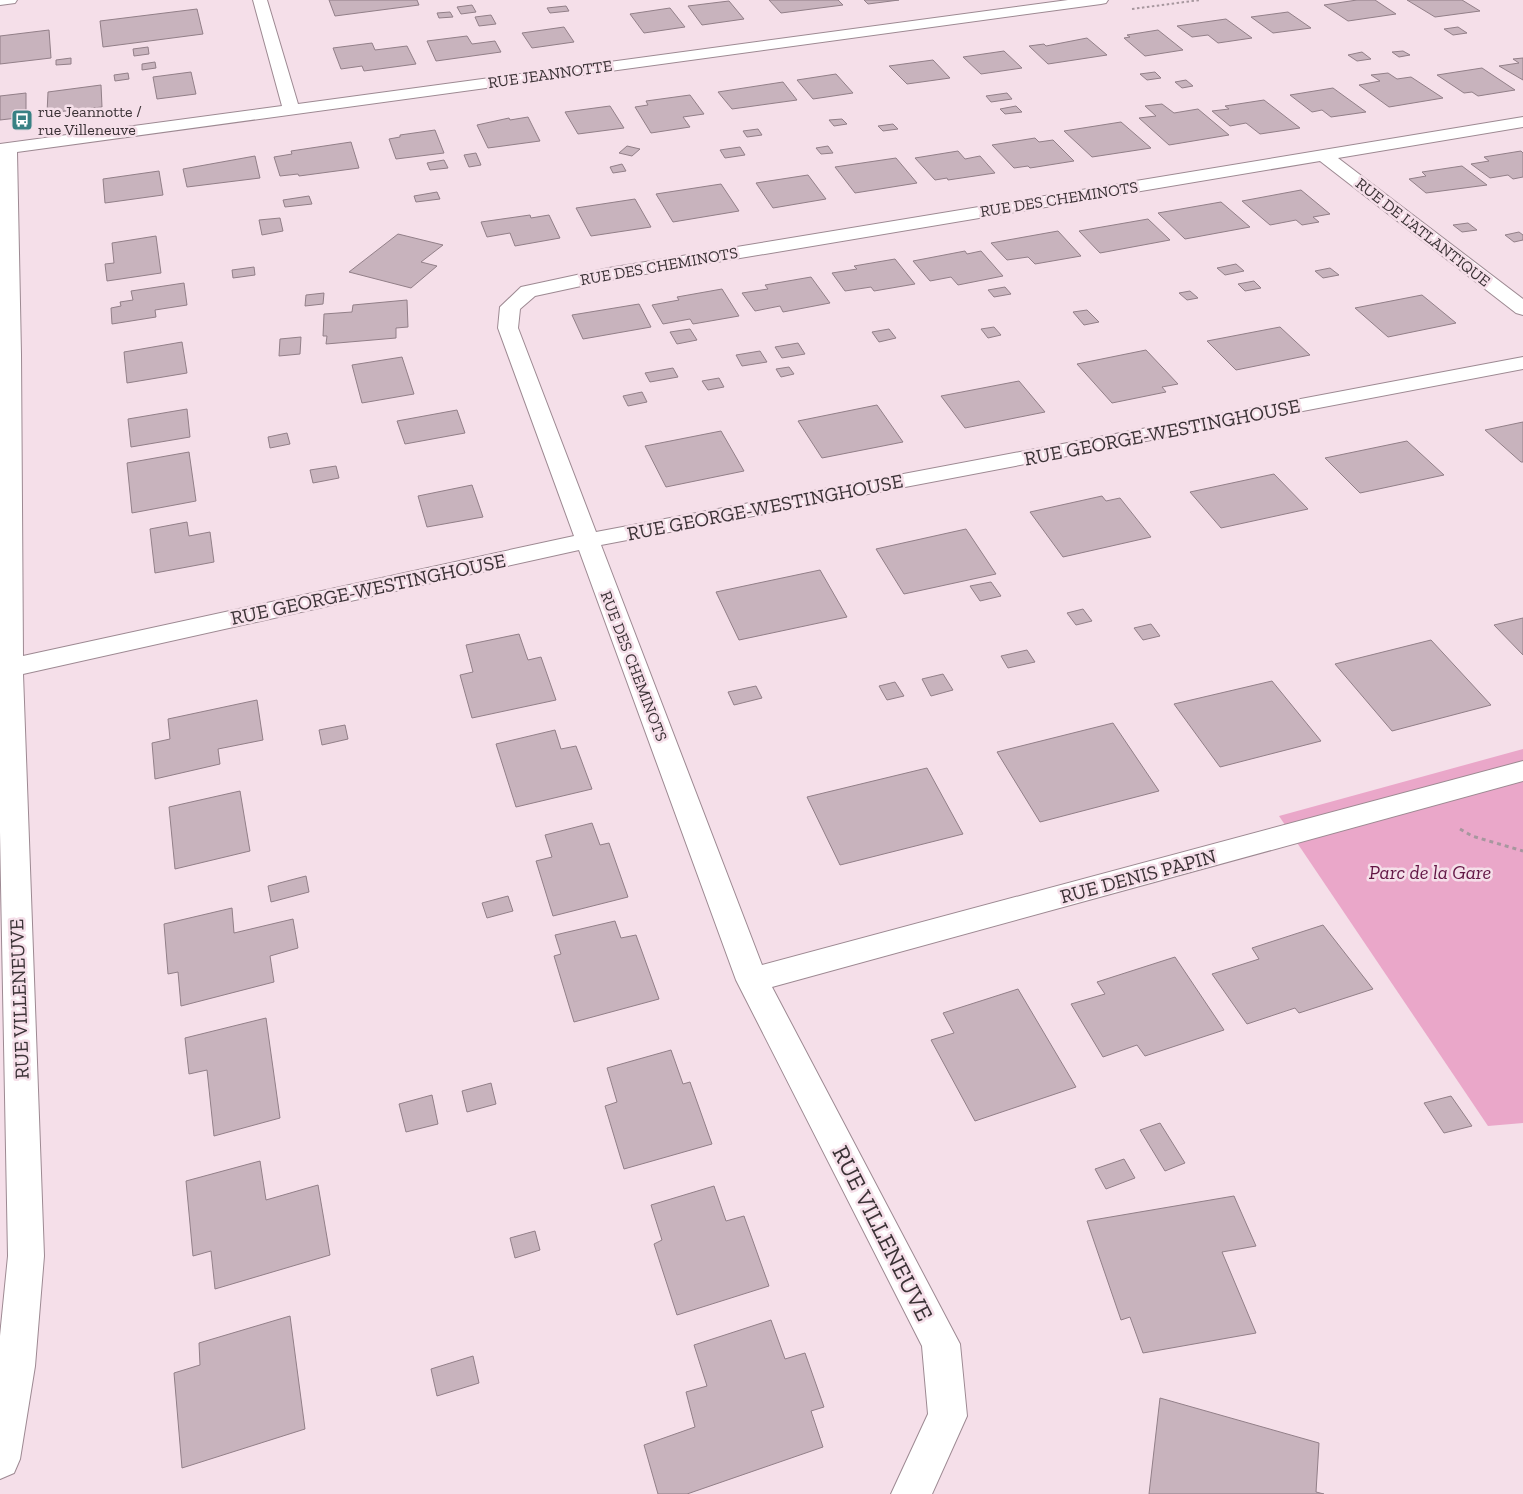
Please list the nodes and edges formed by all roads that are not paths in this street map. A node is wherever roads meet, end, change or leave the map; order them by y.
1 (10, 0) edge
2 (260, 0) edge
3 (1101, 0) edge
4 (0, 1) edge
5 (291, 109) junction
6 (1523, 122) edge
7 (4, 148) edge
8 (1324, 156) junction
9 (1523, 309) edge
10 (5, 355) edge
11 (1523, 363) edge
12 (586, 541) junction
13 (10, 668) junction
14 (1523, 771) edge
15 (752, 980) junction
16 (0, 1459) edge
17 (911, 1494) edge

1 - 4 street
2 - 5 street
3 - 5 street, RUE JEANNOTTE
5 - 7 street, RUE JEANNOTTE
6 - 8 street, RUE DES CHEMINOTS
7 - 10 street, RUE VILLENEUVE
8 - 9 street, RUE DE L'ATLANTIQUE
8 - 12 street, RUE DES CHEMINOTS
10 - 13 street, RUE VILLENEUVE
11 - 12 street, RUE GEORGE-WESTINGHOUSE
12 - 13 street, RUE GEORGE-WESTINGHOUSE
12 - 15 street, RUE DES CHEMINOTS
13 - 16 street, RUE VILLENEUVE
14 - 15 street, RUE DENIS PAPIN
15 - 17 street, RUE VILLENEUVE

